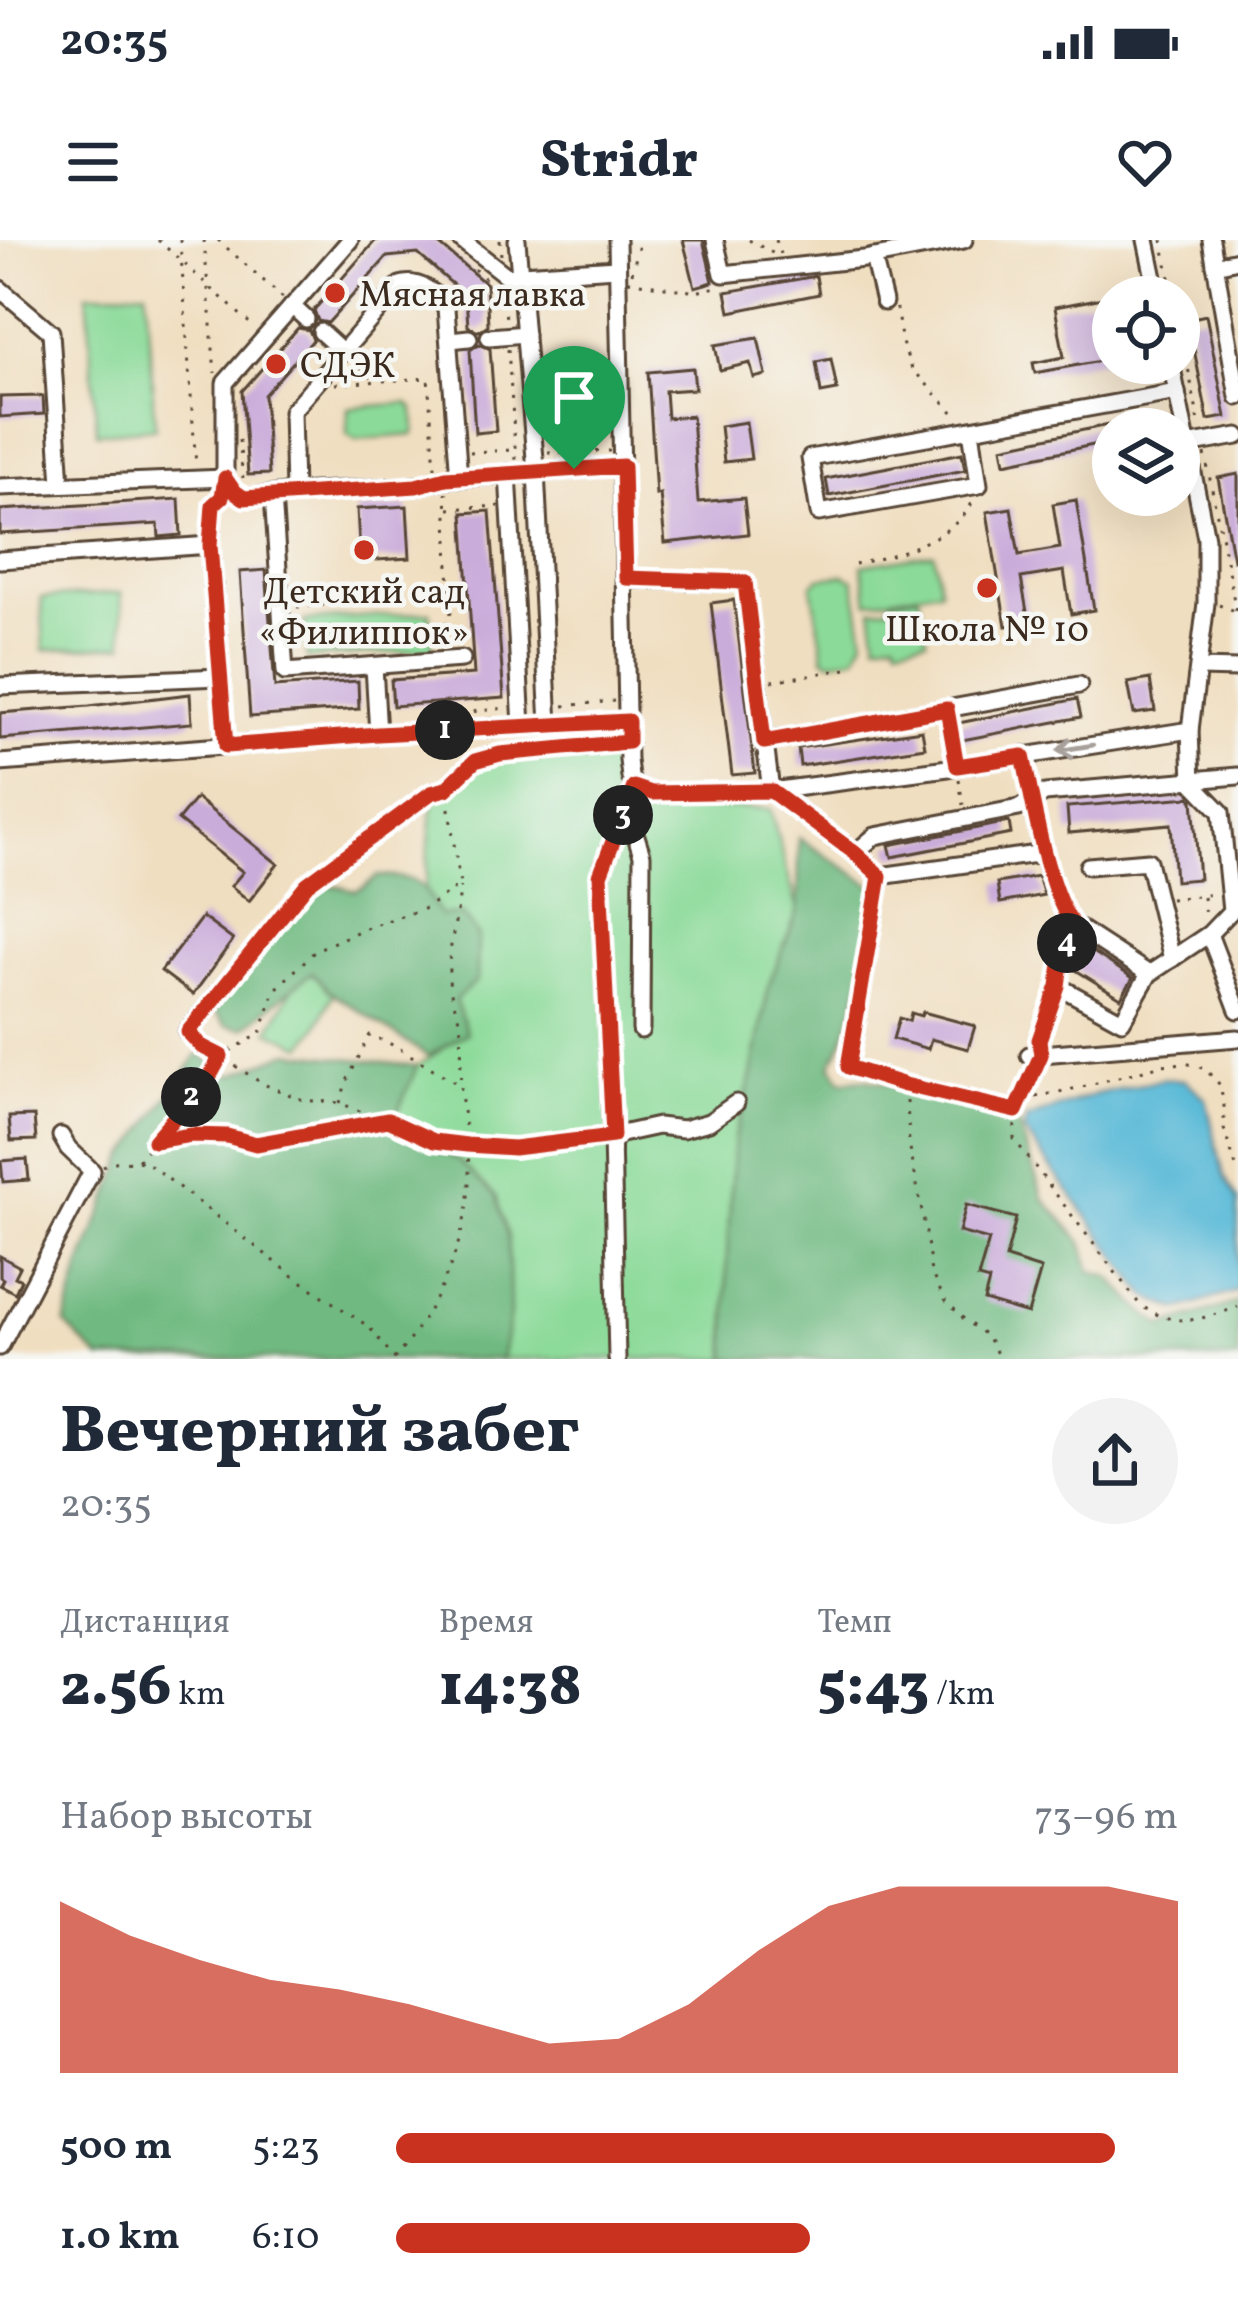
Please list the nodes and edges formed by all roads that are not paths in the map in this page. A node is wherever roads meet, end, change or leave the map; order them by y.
1 (350, 240) edge
2 (461, 240) edge
3 (517, 240) edge
4 (617, 240) edge
5 (715, 240) edge
6 (861, 240) edge
7 (964, 240) edge
8 (1146, 240) edge
9 (1210, 240) edge
10 (946, 242) edge
11 (906, 245) edge
12 (868, 258) junction
13 (1238, 260) edge
14 (1215, 265) junction
15 (521, 274) junction
16 (625, 276) junction
17 (1154, 276) edge
18 (0, 289) edge
19 (884, 302) road end
20 (292, 306) junction
21 (306, 319) dead end
22 (321, 332) dead end
23 (525, 334) junction
24 (489, 337) dead end
25 (469, 338) dead end
26 (449, 340) junction
27 (343, 352) junction
28 (1175, 384) edge
29 (1177, 392) junction
30 (1238, 397) edge
31 (1183, 408) edge
32 (971, 430) junction
33 (1238, 436) edge
34 (1200, 442) edge
35 (618, 458) junction
36 (536, 471) junction
37 (508, 473) junction
38 (225, 478) junction
39 (447, 479) junction
40 (61, 484) junction
41 (1200, 486) edge
42 (0, 487) edge
43 (295, 493) junction
44 (273, 496) junction
45 (210, 545) junction
46 (0, 560) edge
47 (626, 578) junction
48 (216, 602) junction
49 (196, 604) dead end
50 (462, 659) dead end
51 (374, 665) junction
52 (1199, 668) junction
53 (1238, 669) edge
54 (220, 677) junction
55 (1079, 685) dead end
56 (0, 686) edge
57 (628, 721) junction
58 (549, 725) junction
59 (522, 726) junction
60 (1190, 730) junction
61 (378, 734) junction
62 (628, 742) junction
63 (764, 742) junction
64 (226, 746) junction
65 (1023, 756) junction
66 (0, 763) edge
67 (1238, 776) edge
68 (1192, 782) junction
69 (634, 787) junction
70 (771, 791) junction
71 (1033, 800) junction
72 (621, 822) junction
73 (855, 853) junction
74 (1044, 853) junction
75 (1088, 866) dead end
76 (880, 876) junction
77 (1233, 887) edge
78 (1074, 926) junction
79 (1209, 934) junction
80 (1172, 958) junction
81 (1149, 974) junction
82 (1238, 1010) edge
83 (641, 1030) dead end
84 (188, 1032) road end
85 (1238, 1038) edge
86 (736, 1103) dead end
87 (61, 1136) dead end
88 (613, 1136) junction
89 (0, 1347) edge
90 (617, 1359) edge

1 - 20 street
2 - 15 street
3 - 15 street
4 - 16 street
5 - 12 street
6 - 12 street
7 - 10 street
8 - 17 street
9 - 14 street
10 - 11 street
11 - 12 street
12 - 19 street
13 - 14 street
14 - 30 street
15 - 16 street
15 - 23 street
16 - 35 street
18 - 40 street
20 - 21 street
20 - 38 street
22 - 27 street
23 - 24 street
23 - 36 street
25 - 26 street
26 - 27 street
26 - 39 street
27 - 43 street
28 - 29 street
29 - 31 street
29 - 32 street
32 - 32 street
33 - 34 street
35 - 36 street
35 - 47 street
36 - 37 street
36 - 58 street
37 - 39 street
37 - 59 street
38 - 40 street
38 - 44 street
38 - 45 street
39 - 43 street
40 - 42 street
41 - 52 street
43 - 44 street
44 - 51 street
45 - 46 street
45 - 48 street
47 - 57 street
47 - 63 street
48 - 49 street
48 - 54 street
50 - 51 street
51 - 61 street
52 - 53 street
52 - 60 street
54 - 56 street
54 - 64 street
55 - 63 street
57 - 58 street
57 - 62 street
58 - 59 street
59 - 61 street
60 -> 65 street
60 - 68 street
61 - 64 street
62 - 69 street
62 - 84 street
63 - 70 street
64 - 66 street
65 - 70 street
65 - 71 street
67 - 68 street
68 - 71 street
68 - 77 street
69 - 70 street
69 - 72 street
70 - 73 street
71 - 73 street
71 - 74 street
72 - 83 street
72 - 88 street
73 - 76 street
74 - 76 street
74 - 78 street
75 - 80 street
76 - 85 street
77 - 79 street
78 - 81 street
78 - 81 street
79 - 80 street
79 - 82 street
80 - 81 street
86 - 88 street
87 - 89 street
88 - 90 street

